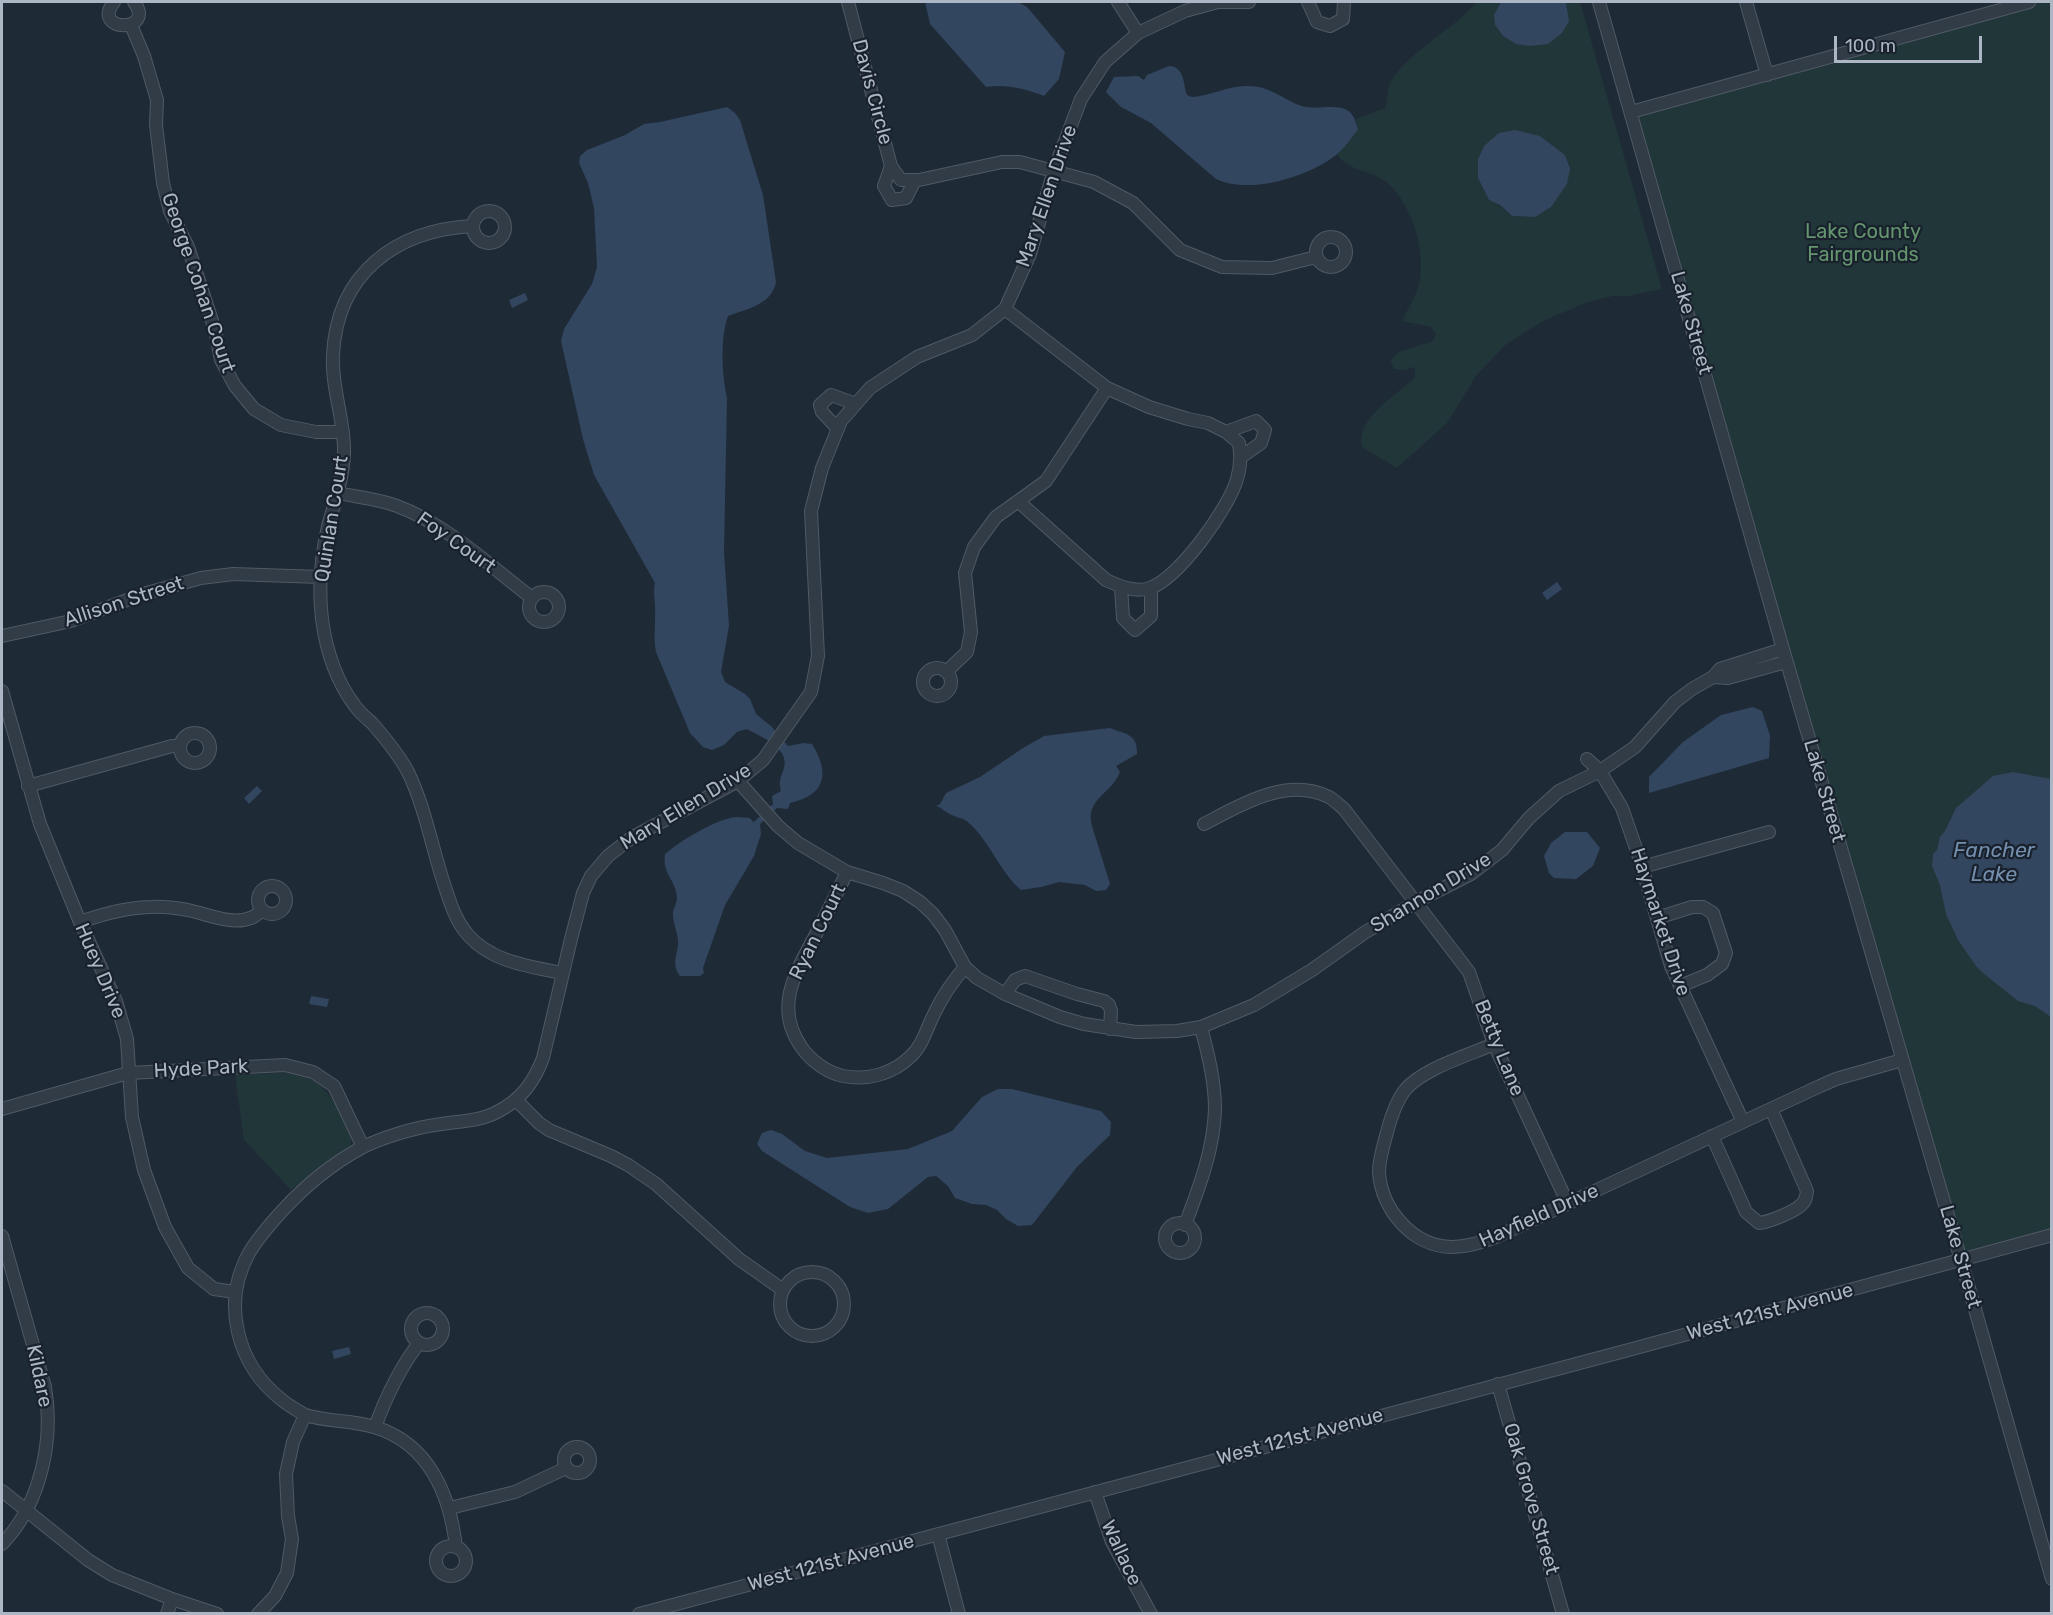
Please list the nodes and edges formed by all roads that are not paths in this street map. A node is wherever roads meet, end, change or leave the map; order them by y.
1 (114, 2) edge
2 (134, 2) edge
3 (848, 2) edge
4 (1118, 2) edge
5 (1218, 2) edge
6 (1249, 2) edge
7 (1308, 2) edge
8 (1344, 2) edge
9 (1599, 2) edge
10 (1746, 2) edge
11 (2028, 2) edge
12 (130, 25) junction
13 (1138, 33) junction
14 (1767, 75) junction
15 (1631, 112) junction
16 (891, 166) junction
17 (1054, 170) junction
18 (915, 180) junction
19 (473, 226) dead end
20 (1316, 257) dead end
21 (1005, 309) junction
22 (1107, 388) junction
23 (856, 404) junction
24 (838, 429) junction
25 (343, 432) junction
26 (1226, 432) junction
27 (1241, 457) junction
28 (338, 493) junction
29 (1017, 501) junction
30 (320, 577) junction
31 (1121, 587) junction
32 (1150, 588) junction
33 (531, 598) dead end
34 (2, 636) edge
35 (1784, 656) junction
36 (946, 672) dead end
37 (2, 691) edge
38 (180, 746) dead end
39 (1587, 759) dead end
40 (1600, 771) junction
41 (738, 781) junction
42 (28, 786) junction
43 (1204, 824) dead end
44 (1769, 832) dead end
45 (1642, 867) junction
46 (847, 872) junction
47 (1416, 902) junction
48 (262, 910) dead end
49 (1657, 918) junction
50 (80, 922) junction
51 (965, 967) junction
52 (562, 973) junction
53 (1680, 986) junction
54 (1005, 994) junction
55 (1200, 1027) junction
56 (1110, 1029) junction
57 (1494, 1044) junction
58 (1902, 1060) junction
59 (128, 1073) junction
60 (516, 1100) junction
61 (1771, 1109) junction
62 (2, 1110) edge
63 (1743, 1122) junction
64 (1712, 1136) junction
65 (363, 1147) junction
66 (1568, 1204) junction
67 (1185, 1225) dead end
68 (2052, 1235) edge
69 (2, 1236) edge
70 (1961, 1260) junction
71 (6, 1268) edge
72 (783, 1290) junction
73 (235, 1292) junction
74 (419, 1343) dead end
75 (1498, 1384) junction
76 (305, 1415) junction
77 (375, 1427) junction
78 (566, 1468) dead end
79 (2, 1491) edge
80 (1095, 1492) junction
81 (450, 1509) junction
82 (26, 1510) junction
83 (938, 1534) junction
84 (2, 1544) edge
85 (456, 1547) dead end
86 (2052, 1579) edge
87 (172, 1599) junction
88 (167, 1614) edge
89 (218, 1614) edge
90 (258, 1614) edge
91 (639, 1614) edge
92 (960, 1614) edge
93 (1151, 1614) edge
94 (1563, 1614) edge

1 - 12 street
2 - 12 street
3 - 16 street, Davis Circle
4 - 13 street
5 - 6 street, Mary Ellen Drive
5 - 13 street, Mary Ellen Drive
7 - 8 street
9 - 15 street, Lake Street
10 - 14 street
11 - 14 street
12 - 25 street, George Cohan Court
13 - 17 street, Mary Ellen Drive
14 - 15 street
15 - 35 street, Lake Street
16 - 18 street, Davis Circle
16 - 18 street
17 - 18 street
17 - 20 street
17 - 21 street, Mary Ellen Drive
19 - 25 street, Quinlan Court
21 - 22 street
21 - 23 street, Mary Ellen Drive
22 - 26 street
22 - 29 street
23 - 24 street, Mary Ellen Drive
23 - 24 street
24 - 41 street, Mary Ellen Drive
25 - 28 street, Quinlan Court
26 - 27 street
26 - 27 street
27 - 32 street
28 - 30 street, Quinlan Court
28 - 33 street, Foy Court
29 - 31 street
29 - 36 street
30 - 34 street, Allison Street
30 - 52 street, Quinlan Court
31 - 32 street
31 - 32 street
35 - 40 street, Shannon Drive
35 - 58 street, Lake Street
37 - 42 street, Huey Drive
38 - 42 street
39 - 40 street, Haymarket Drive
40 - 45 street, Haymarket Drive
40 - 47 street, Shannon Drive
41 - 46 street, Shannon Drive
41 - 52 street, Mary Ellen Drive
42 - 50 street, Huey Drive
43 - 47 street, Betty Lane
44 - 45 street
45 - 49 street, Haymarket Drive
46 - 51 street, Shannon Drive
46 - 51 street, Ryan Court
47 - 55 street, Shannon Drive
47 - 57 street, Betty Lane
48 - 50 street
49 - 53 street, Haymarket Drive
49 - 53 street
50 - 59 street, Huey Drive
51 - 54 street, Shannon Drive
52 - 60 street, Mary Ellen Drive
53 - 63 street, Haymarket Drive
54 - 56 street, Shannon Drive
54 - 56 street
55 - 56 street, Shannon Drive
55 - 67 street
57 - 66 street, Betty Lane
57 - 66 street, Hayfield Drive
58 - 61 street, Hayfield Drive
58 - 70 street, Lake Street
59 - 62 street, Hyde Park
59 - 65 street, Hyde Park
59 - 73 street, Huey Drive
60 - 65 street, Mary Ellen Drive
60 - 72 street
61 - 63 street, Hayfield Drive
61 - 64 street
63 - 64 street, Hayfield Drive
64 - 66 street, Hayfield Drive
65 - 73 street, Mary Ellen Drive
68 - 70 street, West 121st Avenue
69 - 71 street, Kildare
70 - 75 street, West 121st Avenue
70 - 86 street, Lake Street
71 - 82 street, Kildare
72 - 72 street
73 - 76 street, Mary Ellen Drive
74 - 77 street
75 - 80 street, West 121st Avenue
75 - 94 street, Oak Grove Street
76 - 77 street
76 - 90 street
77 - 81 street
78 - 81 street
79 - 82 street
80 - 83 street, West 121st Avenue
80 - 93 street, Wallace
81 - 85 street
82 - 84 street, Kildare
82 - 87 street
83 - 91 street, West 121st Avenue
83 - 92 street
87 - 88 street
87 - 89 street

